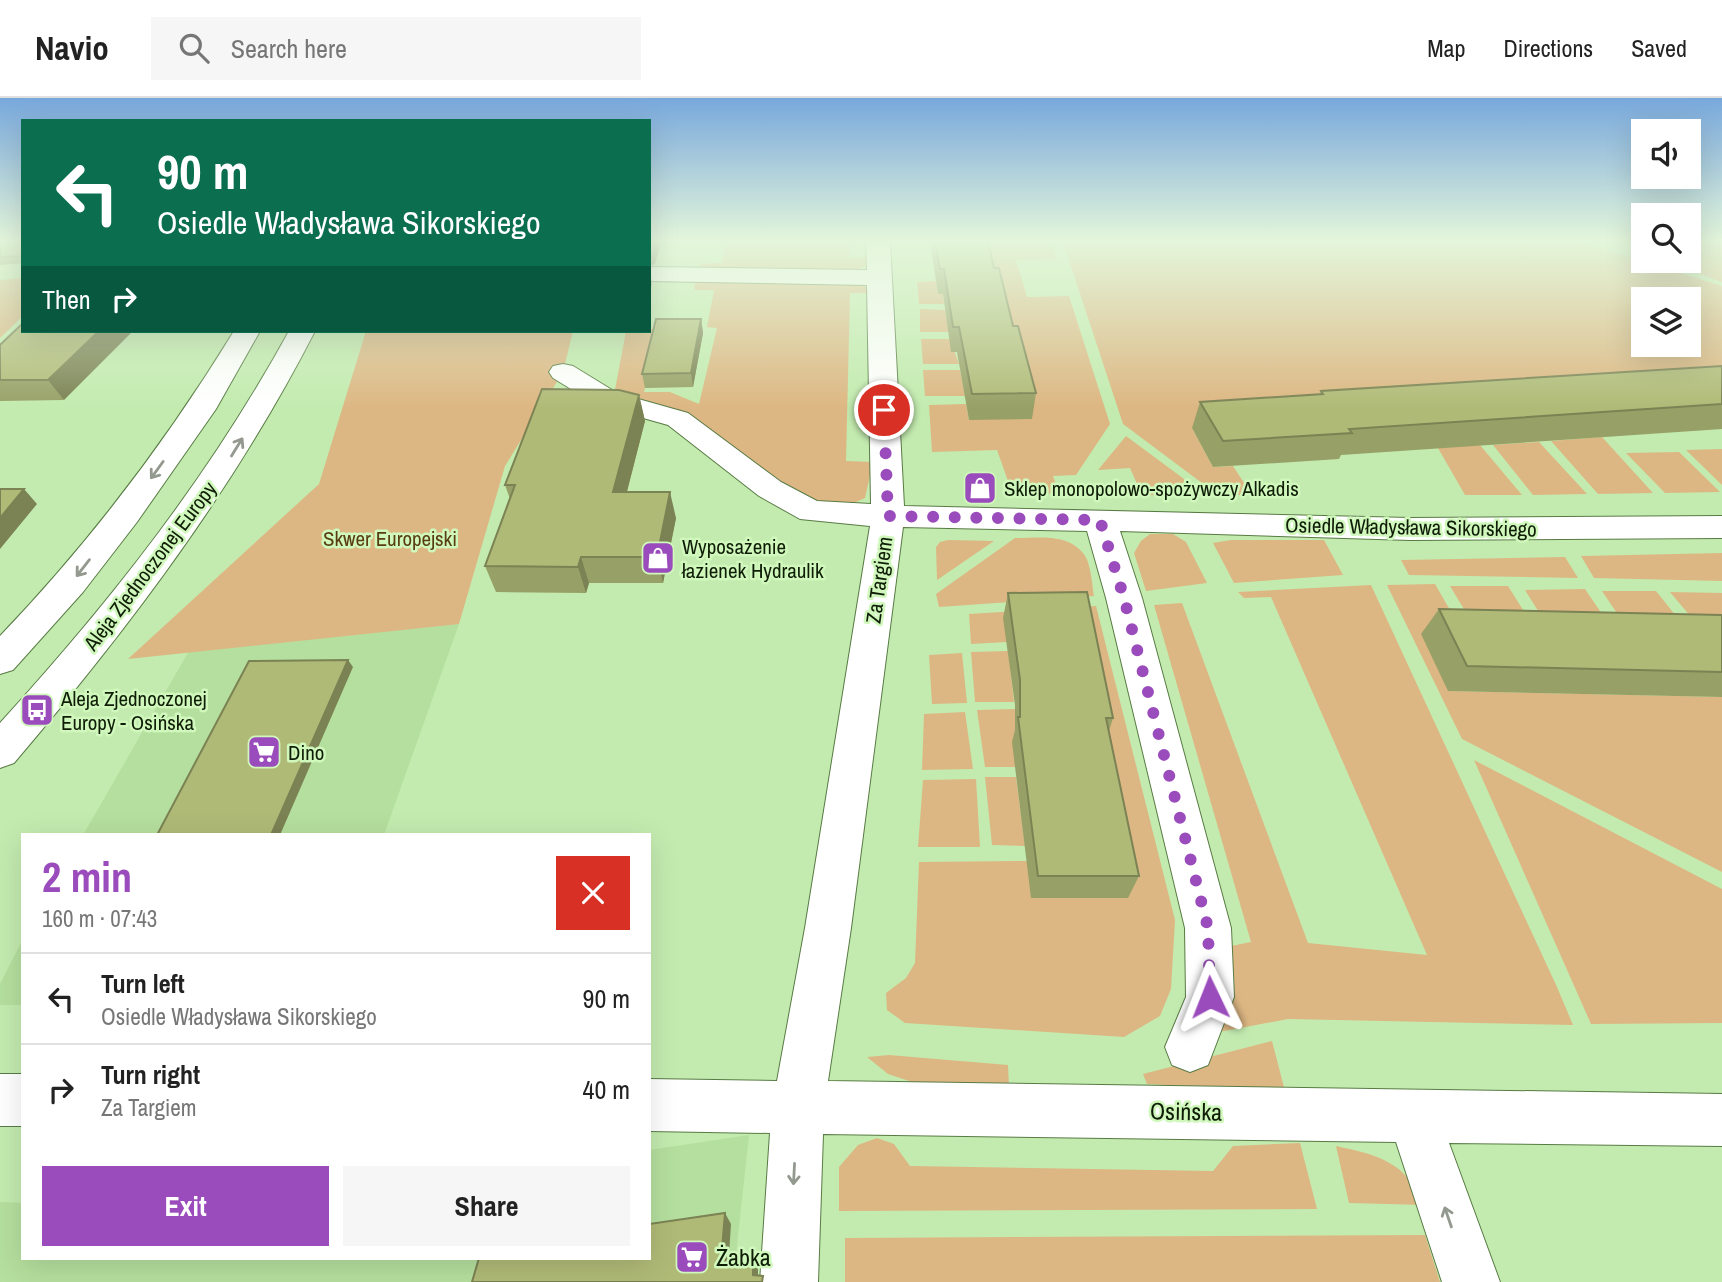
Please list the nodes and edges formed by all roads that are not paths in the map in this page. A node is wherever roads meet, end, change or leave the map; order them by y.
1 (879, 297) edge
2 (246, 333) edge
3 (301, 333) edge
4 (563, 372) dead end
5 (888, 516) junction
6 (1100, 520) junction
7 (1722, 527) edge
8 (0, 660) edge
9 (0, 751) edge
10 (1190, 1047) dead end
11 (0, 1100) edge
12 (21, 1100) edge
13 (651, 1105) edge
14 (798, 1106) junction
15 (1413, 1115) junction
16 (1709, 1124) edge
17 (789, 1282) edge
18 (1471, 1282) edge

1 - 5 street, Za Targiem
2 -> 8 street
9 -> 3 street, Aleja Zjednoczonej Europy
4 - 5 street, Osiedle Władysława Sikorskiego
5 - 6 street, Osiedle Władysława Sikorskiego
5 - 14 street, Za Targiem
6 - 7 street, Osiedle Władysława Sikorskiego
6 - 10 street
11 - 12 street
13 - 14 street, Osińska
14 - 15 street, Osińska
14 -> 17 street
15 - 16 street, Osińska
18 -> 15 street

